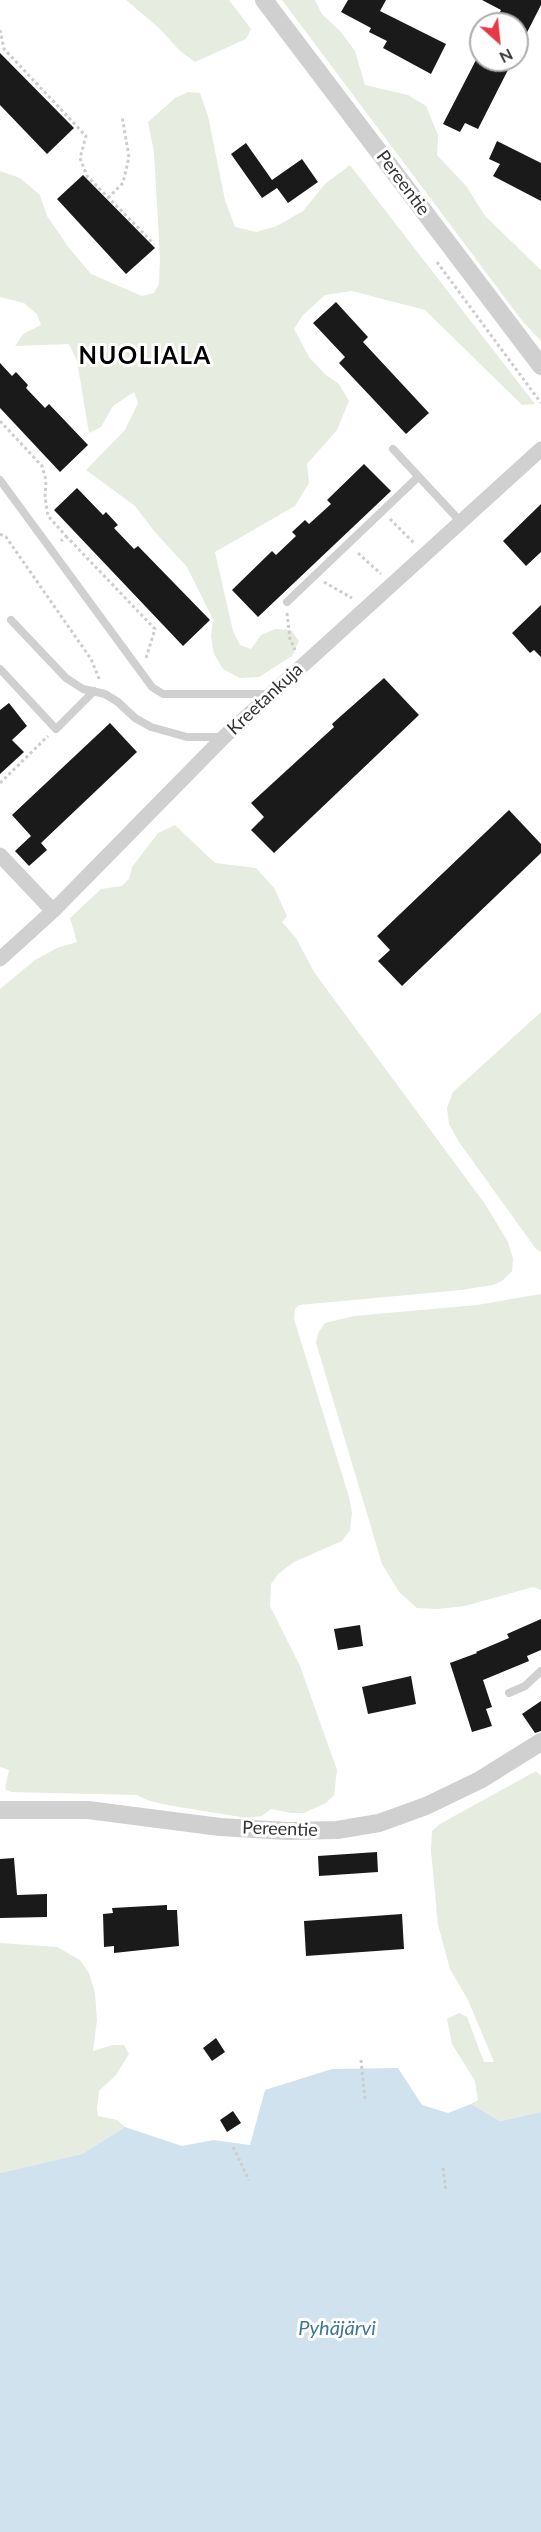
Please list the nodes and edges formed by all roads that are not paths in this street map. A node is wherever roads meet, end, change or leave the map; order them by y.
1 (264, 0) edge
2 (541, 366) edge
3 (393, 449) dead end
4 (541, 449) edge
5 (418, 477) junction
6 (0, 480) edge
7 (460, 522) junction
8 (287, 602) dead end
9 (11, 620) dead end
10 (0, 669) edge
11 (94, 691) junction
12 (270, 694) junction
13 (224, 737) junction
14 (0, 855) edge
15 (53, 911) junction
16 (0, 959) edge
17 (541, 1671) edge
18 (509, 1693) dead end
19 (541, 1742) edge
20 (0, 1810) edge

1 - 2 street, Pereentie
3 - 5 lane
4 - 7 street, Kreetankuja
5 - 7 lane
5 - 8 lane
6 - 12 lane
7 - 12 street, Kreetankuja
9 - 11 lane
10 - 11 lane
11 - 13 lane
12 - 13 street, Kreetankuja
13 - 15 street, Kreetankuja
14 - 15 street
15 - 16 street, Kreetankuja
17 - 18 lane
19 - 20 street, Pereentie

